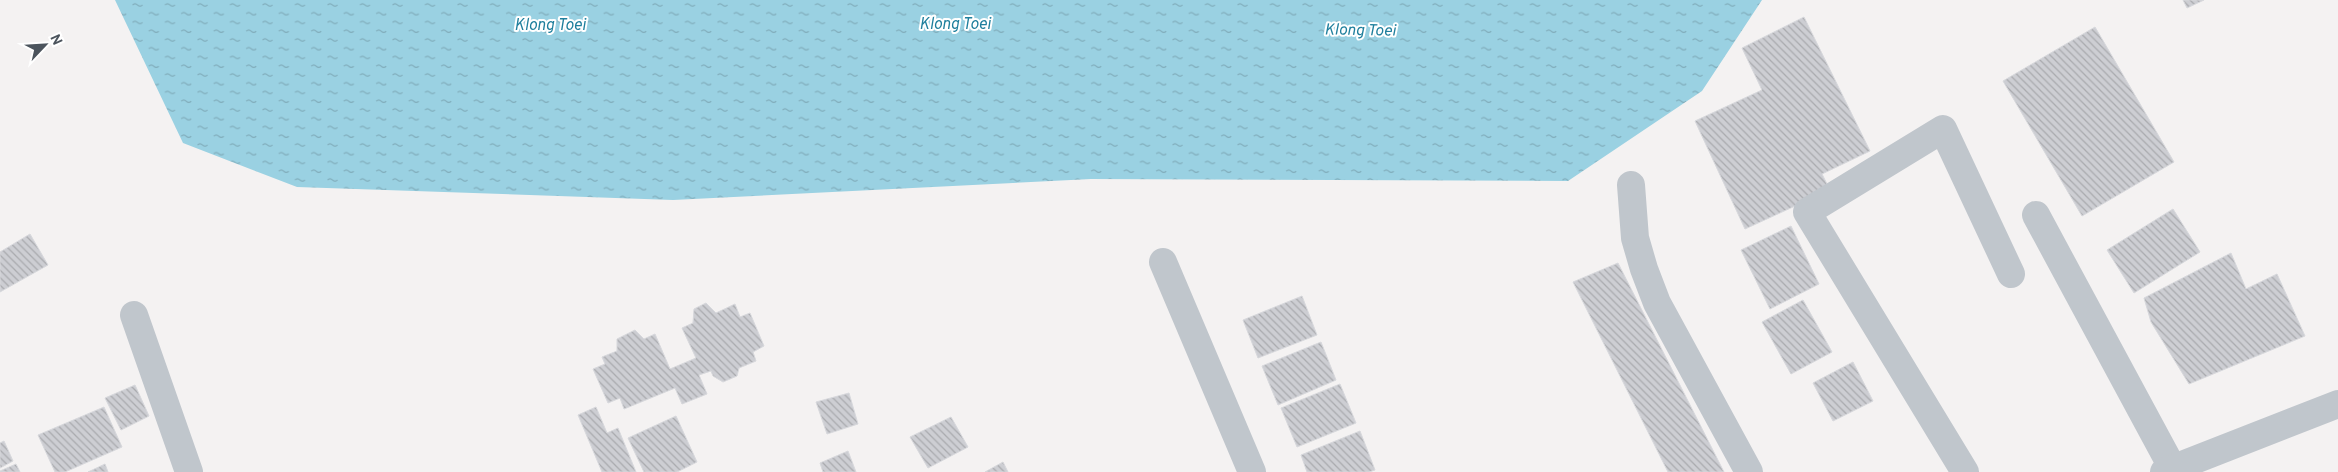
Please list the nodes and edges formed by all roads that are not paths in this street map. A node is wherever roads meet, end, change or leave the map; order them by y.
1 (1631, 185) dead end
2 (2036, 215) dead end
3 (1163, 262) dead end
4 (2011, 274) dead end
5 (134, 316) dead end
6 (2338, 404) edge
7 (2168, 470) edge
8 (189, 472) edge
9 (1252, 472) edge
10 (1749, 472) edge
11 (1965, 472) edge

1 - 10 street
2 - 7 street
3 - 9 street
4 - 11 street
5 - 8 street
6 - 7 street

